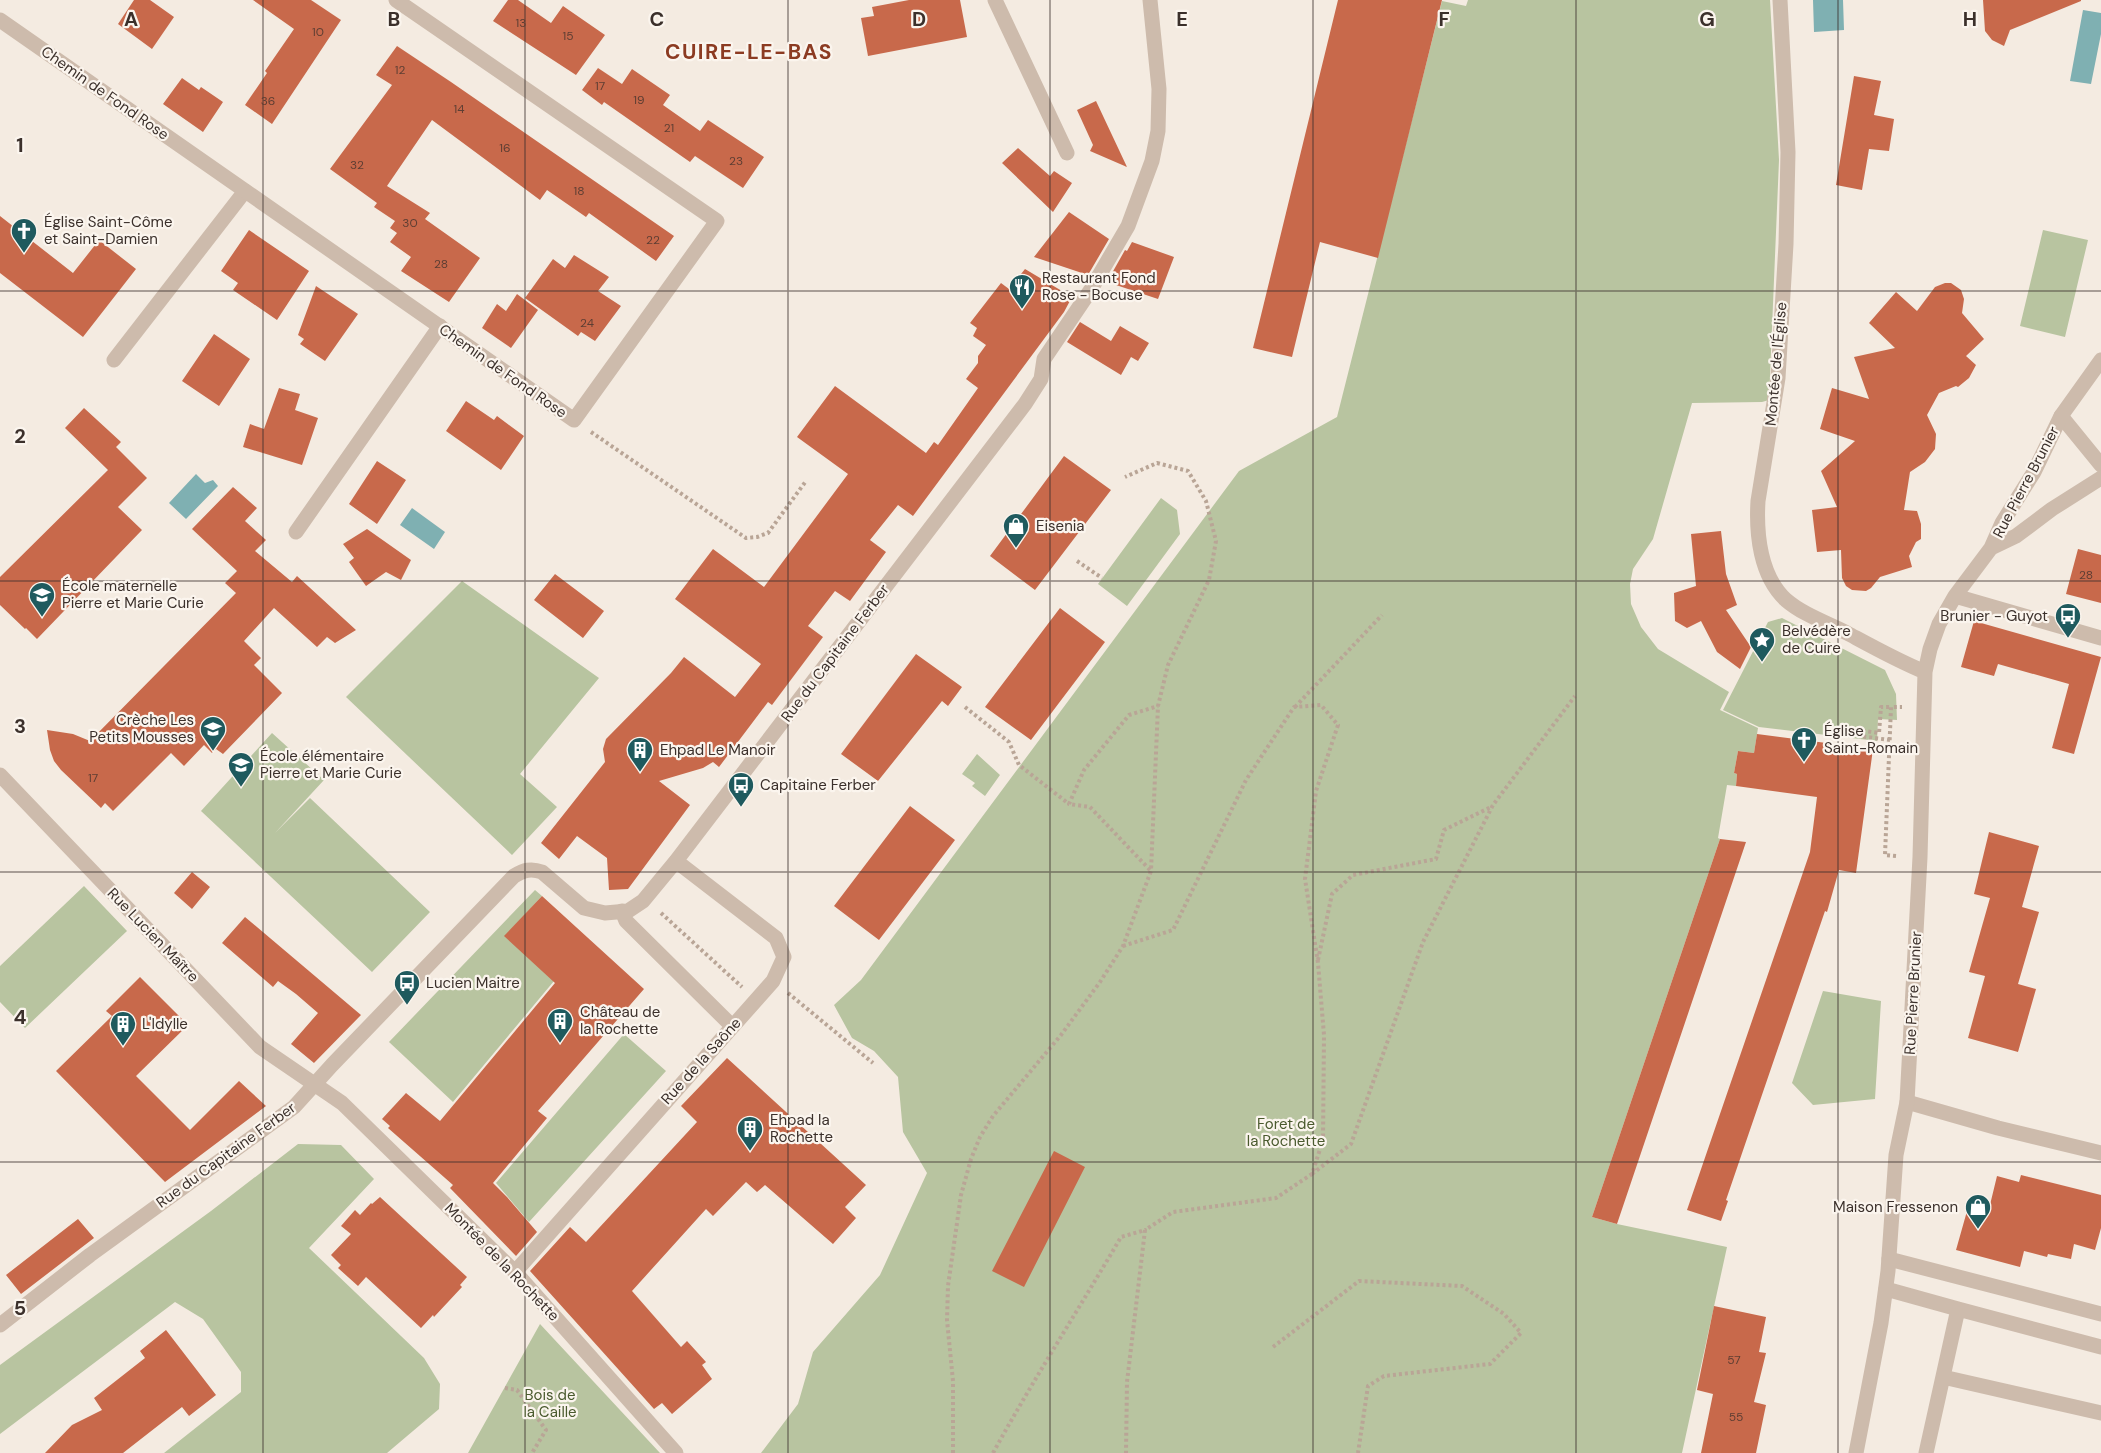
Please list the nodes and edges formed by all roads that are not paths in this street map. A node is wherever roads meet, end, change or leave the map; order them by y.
1 (396, 0) edge
2 (995, 0) edge
3 (1150, 0) edge
4 (1780, 0) edge
5 (0, 20) edge
6 (1067, 153) dead end
7 (245, 191) junction
8 (440, 327) junction
9 (114, 360) dead end
10 (2101, 360) edge
11 (2061, 416) junction
12 (2101, 465) edge
13 (2101, 478) edge
14 (296, 532) dead end
15 (1992, 548) junction
16 (1955, 596) junction
17 (2101, 638) edge
18 (1925, 672) junction
19 (0, 775) edge
20 (676, 861) junction
21 (622, 911) junction
22 (732, 1026) junction
23 (314, 1085) junction
24 (1907, 1102) junction
25 (2101, 1154) edge
26 (1889, 1259) junction
27 (515, 1272) junction
28 (1886, 1289) junction
29 (1958, 1309) junction
30 (2101, 1314) edge
31 (0, 1325) edge
32 (2101, 1347) edge
33 (1943, 1377) junction
34 (2101, 1413) edge
35 (676, 1453) edge
36 (1856, 1453) edge
37 (1926, 1453) edge

1 - 8 street, Chemin de Fond Rose
2 - 6 street
3 - 20 street, Rue du Capitaine Ferber
4 - 18 street, Montée de l'Église
5 - 7 street, Chemin de Fond Rose
7 - 8 street, Chemin de Fond Rose
7 - 9 street
8 - 14 street
10 - 11 street, Rue Pierre Brunier
11 - 12 street, Rue Pierre Brunier
11 - 15 street, Rue Pierre Brunier
13 - 15 street, Rue Pierre Brunier
15 - 16 street, Rue Pierre Brunier
16 - 17 street
16 - 18 street, Rue Pierre Brunier
18 - 24 street, Rue Pierre Brunier
19 - 23 street, Rue Lucien Maître
20 - 21 street, Rue du Capitaine Ferber
20 - 22 street, Rue de la Saône
21 - 22 street
21 - 23 street, Rue du Capitaine Ferber
22 - 27 street, Rue de la Saône
23 - 27 street, Montée de la Rochette
23 - 31 street, Rue du Capitaine Ferber
24 - 25 street
24 - 26 street, Rue Pierre Brunier
26 - 28 street, Rue Pierre Brunier
26 - 30 street
27 - 35 street, Montée de la Rochette
28 - 29 street
28 - 36 street, Rue Pierre Brunier
29 - 32 street
29 - 33 street
33 - 34 street
33 - 37 street

